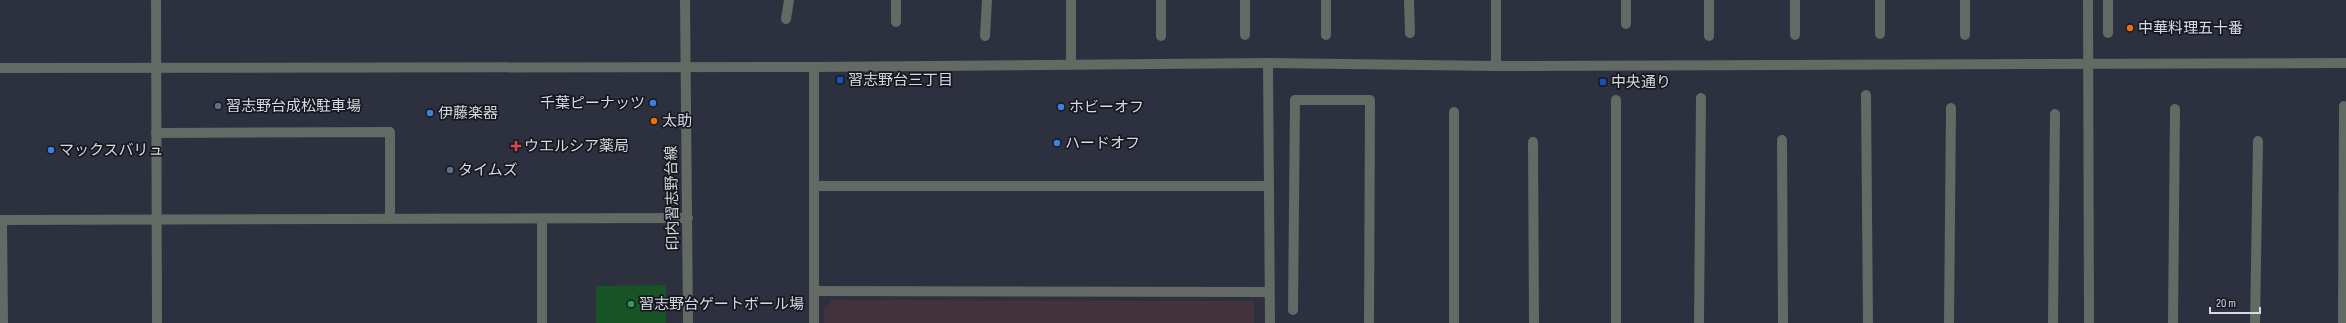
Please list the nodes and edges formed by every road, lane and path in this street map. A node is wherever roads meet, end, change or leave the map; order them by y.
1 (156, 0) edge
2 (685, 0) edge
3 (789, 0) edge
4 (896, 0) edge
5 (987, 0) edge
6 (1071, 0) edge
7 (1161, 0) edge
8 (1245, 0) edge
9 (1326, 0) edge
10 (1409, 0) edge
11 (1496, 0) edge
12 (1626, 0) edge
13 (1709, 0) edge
14 (1795, 0) edge
15 (1880, 0) edge
16 (1965, 0) edge
17 (2088, 0) edge
18 (2108, 0) edge
19 (786, 19) dead end
20 (896, 22) dead end
21 (1626, 24) dead end
22 (1410, 33) dead end
23 (2108, 33) dead end
24 (1880, 34) dead end
25 (1245, 35) dead end
26 (1326, 35) dead end
27 (1795, 35) dead end
28 (1965, 35) dead end
29 (985, 36) dead end
30 (1161, 36) dead end
31 (1709, 36) dead end
32 (1268, 63) junction
33 (2088, 63) junction
34 (2346, 63) edge
35 (1071, 65) junction
36 (1496, 66) junction
37 (814, 67) junction
38 (0, 68) edge
39 (156, 68) junction
40 (686, 68) junction
41 (1866, 95) dead end
42 (1701, 98) dead end
43 (1616, 100) dead end
44 (2344, 106) dead end
45 (1951, 108) dead end
46 (2175, 109) dead end
47 (1454, 112) dead end
48 (2055, 114) dead end
49 (156, 133) junction
50 (1782, 140) dead end
51 (2258, 141) dead end
52 (1533, 142) dead end
53 (814, 186) junction
54 (1269, 186) junction
55 (390, 218) junction
56 (688, 218) junction
57 (542, 219) junction
58 (1, 220) edge
59 (157, 221) junction
60 (814, 291) junction
61 (1269, 292) junction
62 (1293, 310) dead end
63 (3, 323) edge
64 (158, 323) edge
65 (542, 323) edge
66 (688, 323) edge
67 (814, 323) edge
68 (1270, 323) edge
69 (1369, 323) edge
70 (1454, 323) edge
71 (1534, 323) edge
72 (1616, 323) edge
73 (1699, 323) edge
74 (1783, 323) edge
75 (1868, 323) edge
76 (1949, 323) edge
77 (2053, 323) edge
78 (2089, 323) edge
79 (2173, 323) edge
80 (2255, 323) edge
81 (2343, 323) edge

1 - 39 street
2 - 40 street, 印内習志野台線
3 - 19 street
4 - 20 street
5 - 29 street
6 - 35 street
7 - 30 street
8 - 25 street
9 - 26 street
10 - 22 street
11 - 36 street
12 - 21 street
13 - 31 street
14 - 27 street
15 - 24 street
16 - 28 street
17 - 33 street
18 - 23 street
32 - 35 street
32 - 36 street
32 - 54 street
33 - 34 street
33 - 36 street
33 - 78 street
35 - 37 street
37 - 40 street
37 - 53 street
38 - 39 street
39 - 40 street
39 - 49 street
40 - 56 street, 印内習志野台線
41 - 75 street
42 - 73 street
43 - 72 street
44 - 81 street
45 - 76 street
46 - 79 street
47 - 70 street
48 - 77 street
49 - 55 street
49 - 59 street
50 - 74 street
51 - 80 street
52 - 71 street
53 - 54 street
53 - 60 street
54 - 61 street
55 - 57 street
55 - 59 street
56 - 57 street
56 - 66 street, 印内習志野台線
57 - 65 street
58 - 59 street
58 - 63 street
59 - 64 street
60 - 61 street
60 - 67 street
61 - 68 street
62 - 69 street

